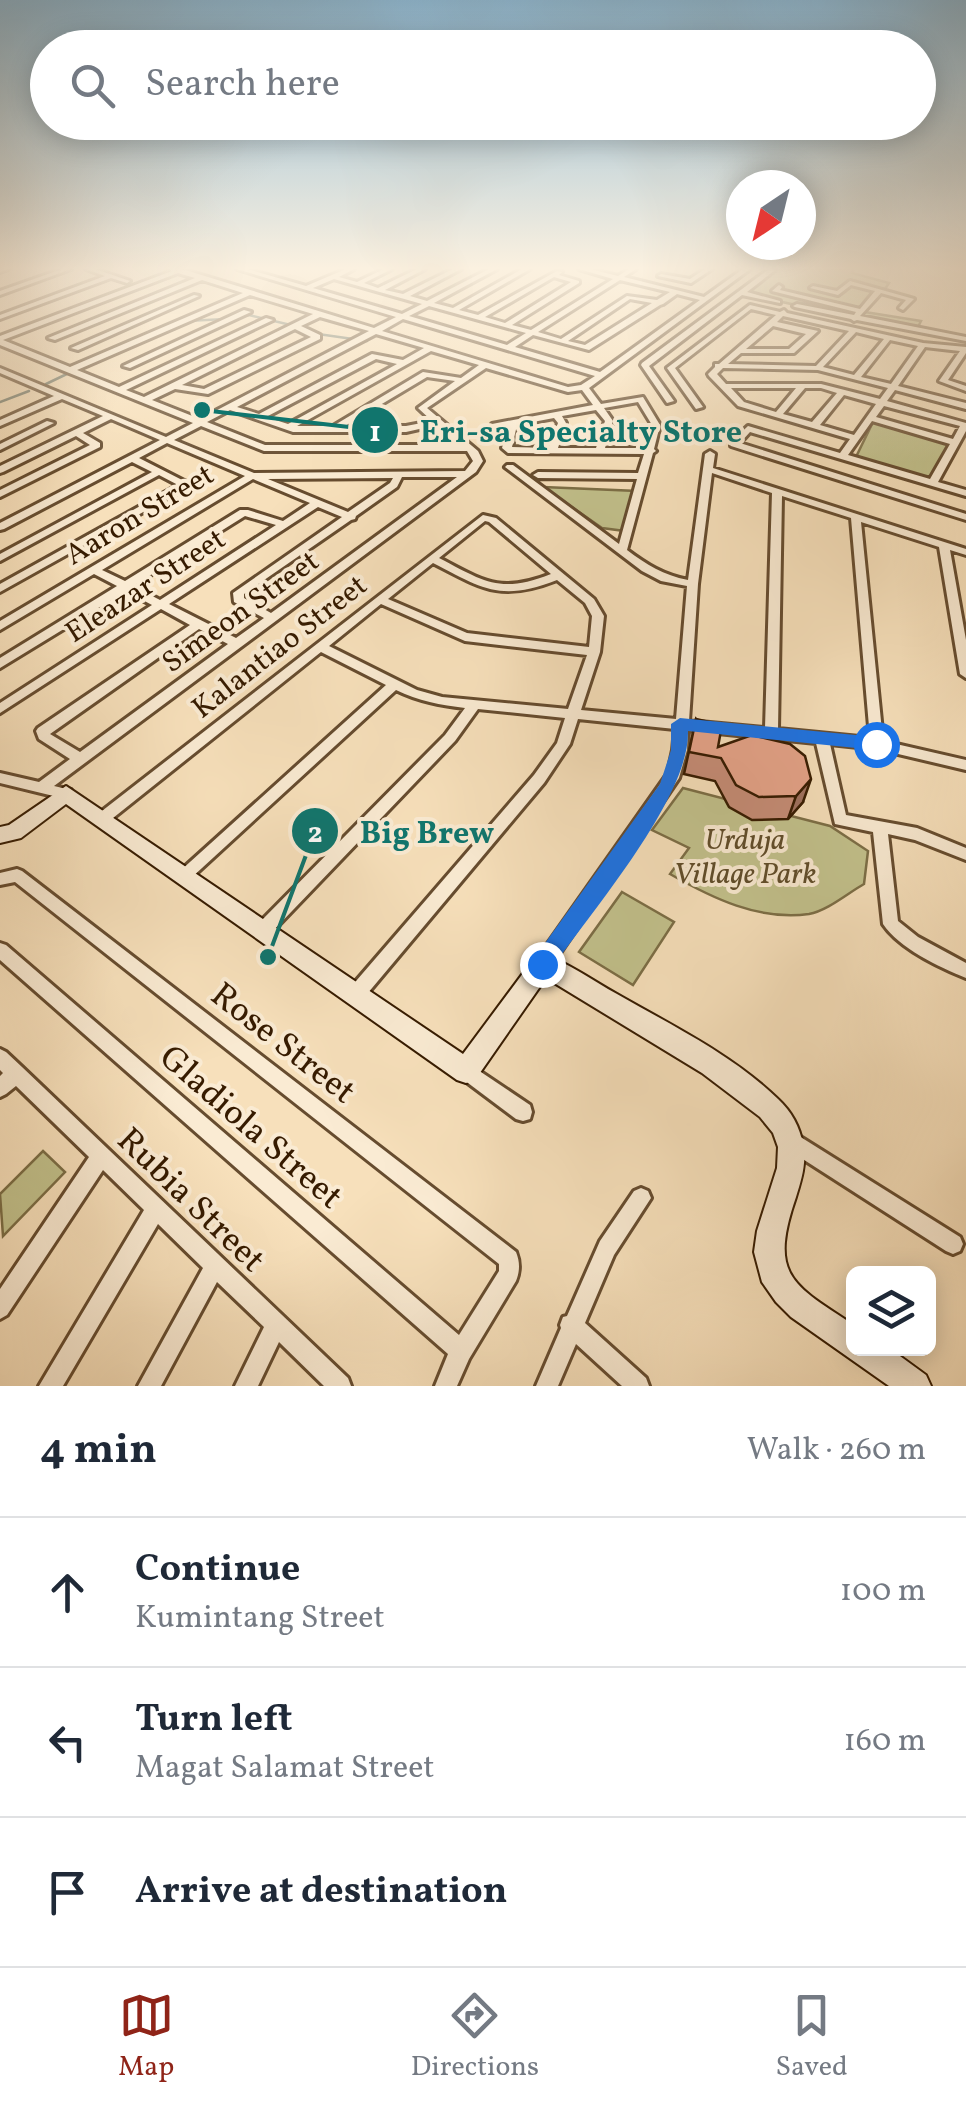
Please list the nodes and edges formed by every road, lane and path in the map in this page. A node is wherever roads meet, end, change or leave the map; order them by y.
1 (63, 334) edge
2 (108, 334) edge
3 (155, 334) edge
4 (199, 334) edge
5 (239, 334) edge
6 (284, 334) edge
7 (310, 334) edge
8 (369, 334) edge
9 (383, 334) edge
10 (461, 334) edge
11 (530, 334) edge
12 (533, 334) edge
13 (575, 334) edge
14 (609, 334) edge
15 (657, 334) edge
16 (688, 334) edge
17 (717, 334) edge
18 (758, 334) edge
19 (811, 334) edge
20 (847, 334) edge
21 (880, 334) edge
22 (923, 334) joint
23 (889, 337) junction
24 (966, 339) edge
25 (0, 341) edge
26 (562, 342) junction
27 (924, 344) junction
28 (75, 348) junction
29 (430, 348) junction
30 (508, 348) junction
31 (965, 349) edge
32 (738, 351) junction
33 (100, 358) junction
34 (404, 362) junction
35 (485, 365) junction
36 (718, 366) junction
37 (818, 368) junction
38 (0, 370) edge
39 (70, 370) junction
40 (952, 370) junction
41 (966, 373) edge
42 (601, 375) junction
43 (14, 376) junction
44 (148, 376) junction
45 (856, 378) junction
46 (460, 380) junction
47 (0, 382) edge
48 (174, 386) junction
49 (723, 386) junction
50 (760, 386) junction
51 (803, 386) junction
52 (584, 387) junction
53 (896, 388) junction
54 (966, 389) edge
55 (120, 390) junction
56 (842, 392) junction
57 (61, 396) junction
58 (145, 400) junction
59 (670, 401) dead end
60 (883, 402) junction
61 (741, 404) junction
62 (599, 406) junction
63 (966, 406) edge
64 (229, 407) junction
65 (699, 407) dead end
66 (28, 410) junction
67 (556, 415) junction
68 (110, 416) junction
69 (778, 416) junction
70 (483, 417) dead end
71 (258, 418) junction
72 (872, 418) junction
73 (200, 422) junction
74 (436, 422) junction
75 (514, 422) junction
76 (0, 423) edge
77 (965, 424) edge
78 (494, 426) junction
79 (814, 426) junction
80 (288, 428) junction
81 (334, 429) junction
82 (77, 433) junction
83 (508, 438) junction
84 (855, 438) junction
85 (166, 440) junction
86 (954, 442) junction
87 (0, 447) edge
88 (470, 448) junction
89 (553, 450) junction
90 (600, 450) junction
91 (651, 450) junction
92 (710, 454) dead end
93 (843, 456) junction
94 (132, 458) junction
95 (510, 467) dead end
96 (708, 469) junction
97 (0, 470) edge
98 (160, 471) junction
99 (399, 474) junction
100 (468, 474) junction
101 (538, 474) dead end
102 (252, 476) junction
103 (643, 476) junction
104 (934, 483) junction
105 (778, 491) junction
106 (966, 492) edge
107 (0, 494) edge
108 (316, 503) junction
109 (350, 517) junction
110 (856, 517) junction
111 (966, 517) edge
112 (284, 524) junction
113 (0, 527) edge
114 (944, 545) junction
115 (622, 551) junction
116 (966, 552) edge
117 (0, 558) edge
118 (434, 560) junction
119 (94, 570) junction
120 (559, 575) junction
121 (692, 584) junction
122 (125, 586) junction
123 (0, 589) edge
124 (381, 600) junction
125 (161, 605) junction
126 (273, 618) junction
127 (199, 624) junction
128 (0, 626) edge
129 (237, 644) junction
130 (321, 647) junction
131 (594, 652) junction
132 (0, 664) edge
133 (966, 674) edge
134 (394, 684) junction
135 (473, 706) junction
136 (0, 709) edge
137 (576, 713) junction
138 (680, 724) junction
139 (770, 734) junction
140 (822, 740) junction
141 (876, 744) junction
142 (80, 759) junction
143 (966, 764) edge
144 (0, 778) edge
145 (42, 787) junction
146 (66, 794) junction
147 (104, 818) junction
148 (880, 828) junction
149 (0, 835) edge
150 (966, 854) edge
151 (185, 875) junction
152 (6, 876) edge
153 (264, 929) junction
154 (0, 950) edge
155 (542, 964) junction
156 (966, 971) edge
157 (356, 994) junction
158 (0, 1058) edge
159 (466, 1072) junction
160 (8, 1081) edge
161 (523, 1112) dead end
162 (791, 1140) junction
163 (101, 1156) junction
164 (641, 1198) dead end
165 (156, 1209) junction
166 (953, 1244) dead end
167 (215, 1266) junction
168 (0, 1308) edge
169 (276, 1325) junction
170 (570, 1325) junction
171 (846, 1337) edge
172 (461, 1351) junction
173 (873, 1356) edge
174 (50, 1386) edge
175 (149, 1386) edge
176 (246, 1386) edge
177 (340, 1386) edge
178 (446, 1386) edge
179 (547, 1386) edge
180 (638, 1386) edge
181 (914, 1386) edge

1 - 28 street
2 - 28 street
3 - 33 street
4 - 44 street
5 - 44 street
6 - 48 street
7 - 48 street
8 - 64 street
9 - 29 street
10 - 30 street
11 - 30 street
12 - 26 street
13 - 26 street
14 - 26 street
15 - 42 street
16 - 59 street
17 - 65 street
18 - 32 street
19 - 32 street
20 - 37 street
21 - 23 street
22 - 24 street
22 - 27 street
23 - 27 street
23 - 45 street
25 - 39 street
27 - 31 street
27 - 53 street
28 - 33 street
29 - 34 street
29 - 35 street
30 - 42 street
31 - 40 street
32 - 36 street
33 - 39 street
34 - 71 street
34 - 80 street
35 - 46 street
35 - 52 street
36 - 37 street
36 - 49 street
37 - 45 street
38 - 43 street
39 - 55 street
40 - 41 street
40 - 54 street
42 - 52 street
43 - 47 street
43 - 57 street
44 - 55 street
45 - 53 street
46 - 74 street
46 - 81 street
48 - 58 street
49 - 50 street
49 - 61 street
50 - 51 street
50 - 61 street
51 - 56 street
51 - 69 street
52 - 62 street
53 - 60 street
53 - 63 street
55 - 58 street
56 - 60 street
56 - 79 street
57 - 66 street
57 - 68 street
58 - 73 street
60 - 72 street
60 - 77 street
61 - 69 street
62 - 67 street
62 - 90 street
62 - 91 street
64 - 71 street
64 - 73 street
66 - 76 street
66 - 87 street
67 - 75 street
67 - 89 street
68 - 82 street
68 - 85 street
69 - 79 street
70 - 78 street
71 - 80 street
72 - 84 street
72 - 86 street
73 - 85 street
73 - 88 street
74 - 81 street
74 - 88 street
75 - 78 street
75 - 83 street
77 - 86 street
78 - 83 street
79 - 84 street
80 - 81 street
82 - 97 street
82 - 107 street
83 - 89 street
84 - 93 street
85 - 94 street
85 - 102 street
86 - 104 street
88 - 100 street
89 - 90 street
90 - 91 street
91 - 103 street
92 - 96 street
93 - 104 street
93 - 111 street
94 - 98 street
94 - 113 street
95 - 115 street
96 - 105 street
96 - 121 street
98 - 117 street
98 - 123 street
99 - 100 street
99 - 102 street
99 - 109 street
100 - 126 street, Simeon Street
101 - 103 street
102 - 108 street
102 - 119 street, Aaron Street
103 - 115 street
104 - 106 street
105 - 110 street
105 - 139 street
108 - 109 street
108 - 112 street, Eleazar Street
109 - 126 street
110 - 114 street
110 - 141 street
112 - 122 street
112 - 125 street, Eleazar Street
114 - 116 street
114 - 133 street
115 - 121 street
118 - 120 street
118 - 120 street, Kalantiao Street
118 - 124 street, Kalantiao Street
119 - 122 street
119 - 128 street, Aaron Street
120 - 131 street
121 - 138 street
122 - 125 street
122 - 132 street
124 - 130 street, Kalantiao Street
124 - 131 street
125 - 127 street
125 - 136 street, Eleazar Street
126 - 129 street, Simeon Street
127 - 129 street
127 - 142 street
129 - 142 street, Simeon Street
130 - 134 street
130 - 147 street, Kalantiao Street
131 - 137 street
134 - 135 street
134 - 151 street
135 - 137 street
135 - 153 street
137 - 138 street
137 - 157 street
138 - 139 street
138 - 155 street
139 - 140 street
140 - 141 street
140 - 148 street
141 - 143 street
142 - 145 street, Simeon Street
144 - 145 street
145 - 146 street
146 - 147 street
146 - 149 street
147 - 151 street
148 - 150 street
148 - 156 street
151 - 153 street
152 - 172 street, Rose Street
153 - 157 street
154 - 172 street, Gladiola Street
155 - 159 street
155 - 162 street
157 - 159 street
158 - 160 street, Rubia Street
159 - 161 street
160 - 163 street, Rubia Street
162 - 166 street
162 - 171 street
163 - 165 street, Rubia Street
163 - 168 street
164 - 170 street
165 - 167 street, Rubia Street
165 - 174 street
167 - 169 street, Rubia Street
167 - 175 street
169 - 176 street
169 - 177 street, Rubia Street
170 - 179 street
170 - 180 street
172 - 178 street
173 - 181 street

